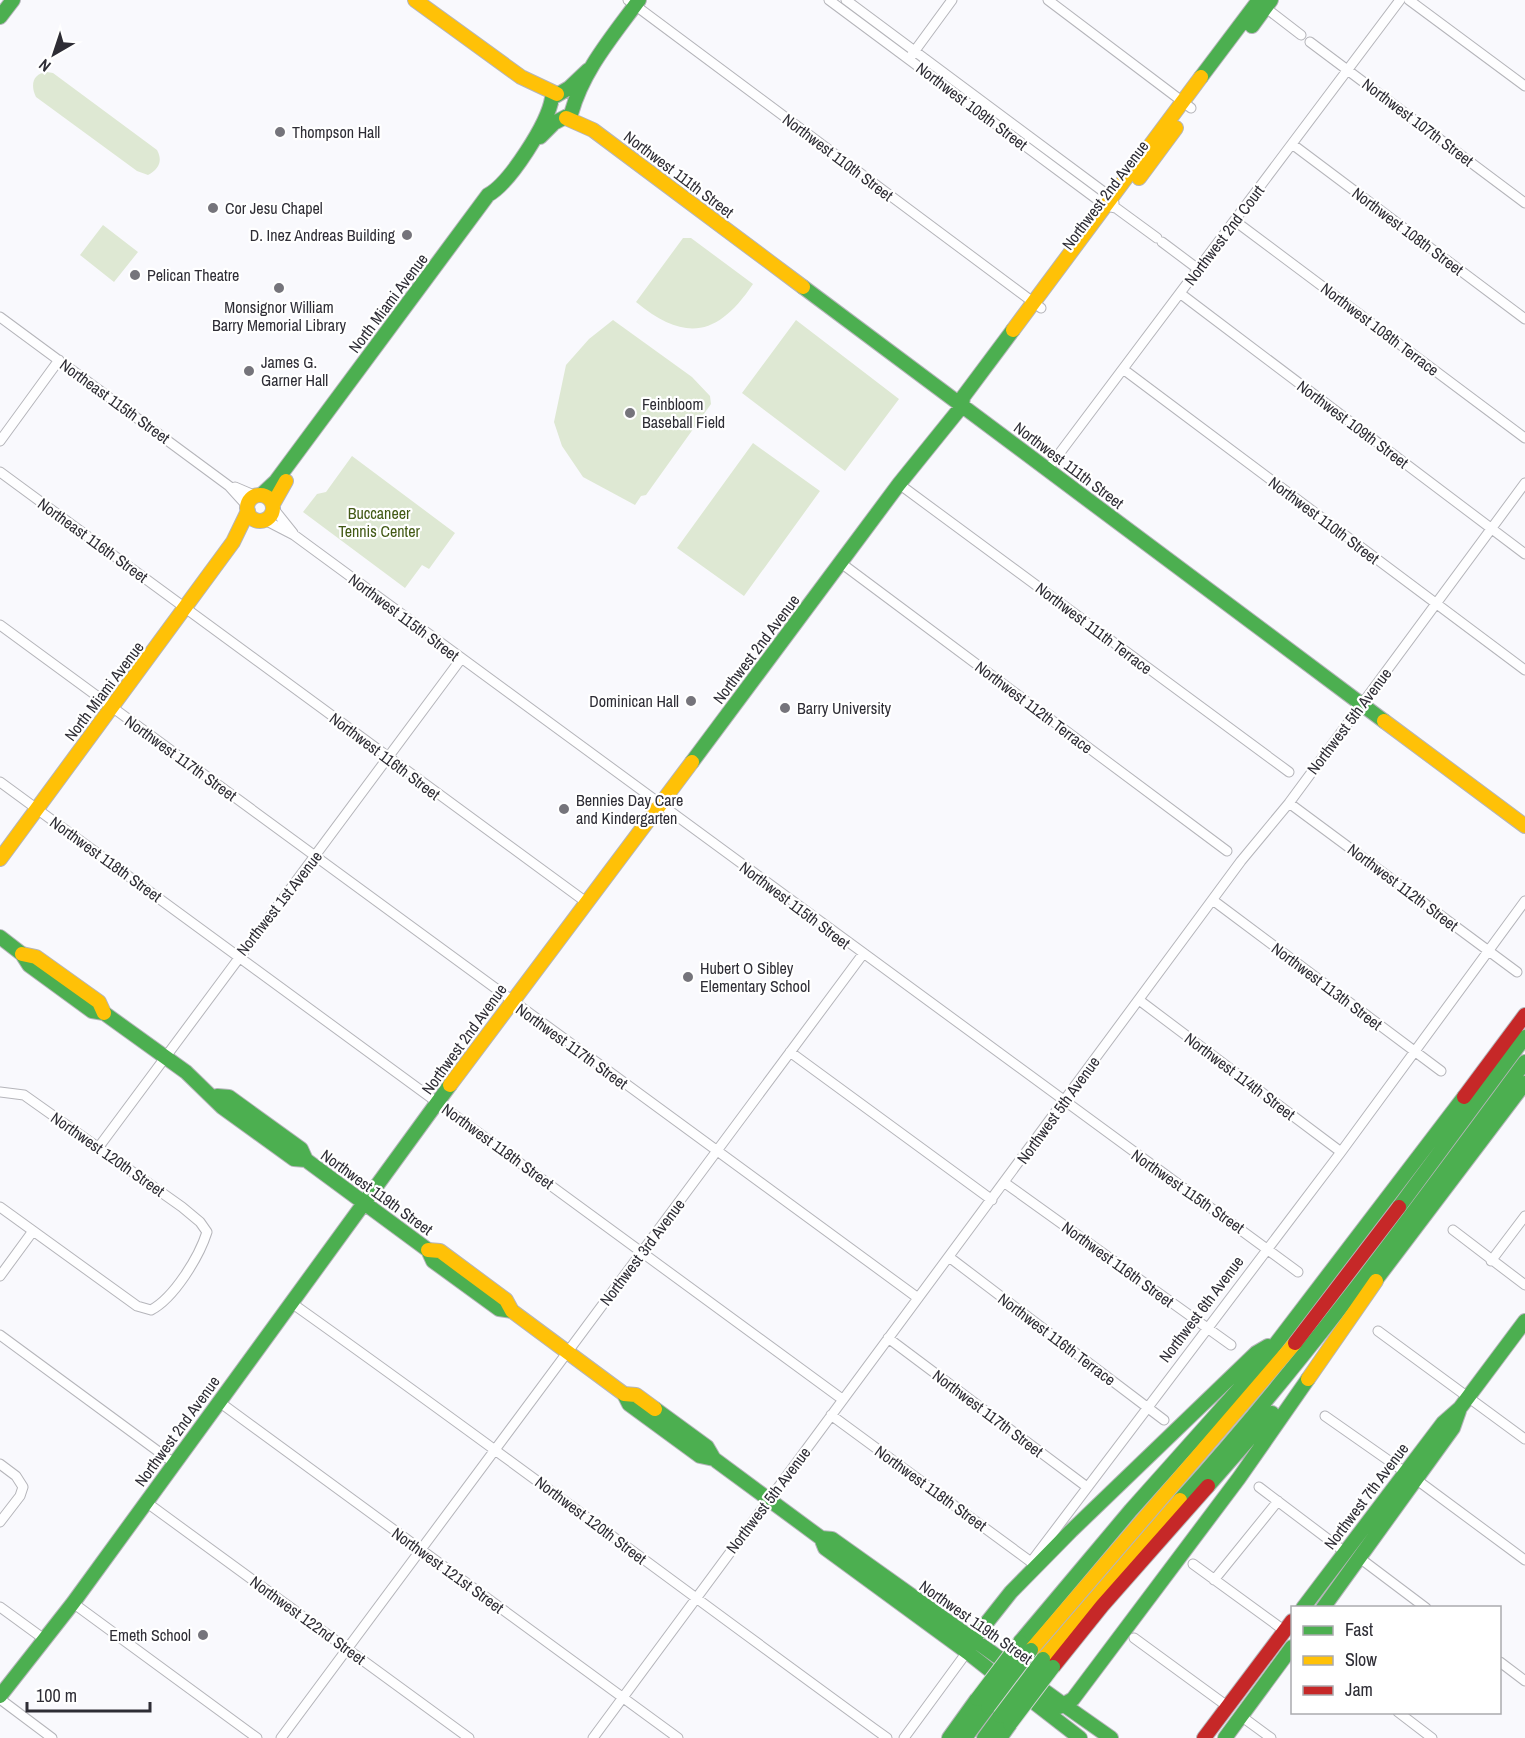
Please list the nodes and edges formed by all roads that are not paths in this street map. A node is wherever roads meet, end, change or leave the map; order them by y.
1 (13, 0) edge
2 (415, 0) edge
3 (829, 0) edge
4 (952, 0) edge
5 (1048, 0) edge
6 (1400, 0) edge
7 (1409, 0) edge
8 (634, 2) edge
9 (1262, 2) edge
10 (844, 3) edge
11 (0, 17) edge
12 (1301, 35) dead end
13 (1310, 42) dead end
14 (912, 55) junction
15 (1347, 69) junction
16 (588, 70) junction
17 (1525, 87) edge
18 (555, 100) junction
19 (574, 104) junction
20 (1187, 105) junction
21 (564, 118) junction
22 (593, 130) junction
23 (533, 142) junction
24 (1292, 144) junction
25 (1525, 203) edge
26 (1111, 204) junction
27 (1235, 221) junction
28 (1198, 269) junction
29 (1181, 294) junction
30 (1038, 305) junction
31 (0, 317) edge
32 (1525, 319) edge
33 (59, 360) junction
34 (1123, 369) junction
35 (350, 387) junction
36 (962, 406) junction
37 (1525, 438) edge
38 (0, 441) edge
39 (1047, 470) junction
40 (0, 472) edge
41 (1525, 483) edge
42 (899, 484) junction
43 (253, 502) junction
44 (273, 506) junction
45 (262, 520) junction
46 (1491, 529) junction
47 (294, 535) junction
48 (233, 542) junction
49 (1525, 554) edge
50 (841, 563) junction
51 (1437, 604) junction
52 (185, 609) junction
53 (0, 626) edge
54 (461, 659) junction
55 (1525, 670) edge
56 (1362, 704) junction
57 (111, 708) junction
58 (390, 758) junction
59 (1289, 772) dead end
60 (0, 782) edge
61 (1289, 803) junction
62 (660, 804) junction
63 (37, 808) junction
64 (1525, 826) edge
65 (1227, 851) dead end
66 (315, 856) junction
67 (0, 859) edge
68 (1214, 901) junction
69 (1525, 901) edge
70 (586, 902) junction
71 (0, 937) edge
72 (1488, 951) junction
73 (862, 954) junction
74 (238, 955) junction
75 (1516, 972) dead end
76 (1138, 1000) junction
77 (512, 1002) junction
78 (1525, 1016) edge
79 (1525, 1037) edge
80 (1413, 1050) junction
81 (790, 1052) junction
82 (164, 1057) junction
83 (1525, 1062) edge
84 (1441, 1071) dead end
85 (1525, 1083) edge
86 (0, 1092) edge
87 (438, 1102) junction
88 (1063, 1102) junction
89 (98, 1148) junction
90 (716, 1151) junction
91 (1341, 1152) junction
92 (1005, 1183) junction
93 (992, 1200) junction
94 (364, 1203) junction
95 (0, 1207) edge
96 (1525, 1216) edge
97 (1453, 1230) dead end
98 (33, 1231) junction
99 (1268, 1248) junction
100 (643, 1251) junction
101 (949, 1257) junction
102 (1491, 1261) junction
103 (1383, 1270) junction
104 (1298, 1272) dead end
105 (0, 1276) edge
106 (1525, 1286) edge
107 (918, 1298) junction
108 (293, 1304) junction
109 (1525, 1321) edge
110 (1208, 1328) junction
111 (1378, 1331) dead end
112 (0, 1335) edge
113 (888, 1338) junction
114 (1279, 1340) junction
115 (1231, 1345) dead end
116 (567, 1352) junction
117 (842, 1399) junction
118 (218, 1401) junction
119 (1464, 1402) junction
120 (1147, 1407) junction
121 (831, 1415) junction
122 (1325, 1416) dead end
123 (1164, 1420) dead end
124 (1525, 1439) edge
125 (495, 1448) junction
126 (174, 1463) junction
127 (0, 1464) edge
128 (1405, 1472) junction
129 (1418, 1480) junction
130 (1087, 1487) junction
131 (1259, 1487) dead end
132 (769, 1500) junction
133 (1278, 1501) junction
134 (146, 1502) junction
135 (0, 1522) edge
136 (421, 1550) junction
137 (1345, 1552) junction
138 (1361, 1559) junction
139 (1525, 1560) edge
140 (1031, 1562) junction
141 (1193, 1564) dead end
142 (1324, 1578) junction
143 (1214, 1580) junction
144 (1011, 1592) junction
145 (694, 1598) junction
146 (73, 1603) junction
147 (1304, 1606) edge
148 (1314, 1606) edge
149 (1325, 1606) edge
150 (1423, 1606) edge
151 (0, 1607) edge
152 (1289, 1626) edge
153 (1134, 1638) dead end
154 (44, 1639) junction
155 (970, 1646) junction
156 (1025, 1646) junction
157 (349, 1650) junction
158 (1291, 1650) edge
159 (1048, 1663) junction
160 (1501, 1663) edge
161 (1525, 1681) edge
162 (1256, 1696) junction
163 (622, 1697) junction
164 (0, 1698) edge
165 (1034, 1702) junction
166 (982, 1703) junction
167 (1064, 1705) junction
168 (1227, 1706) junction
169 (1399, 1714) edge
170 (1241, 1716) junction
171 (1005, 1720) junction
172 (52, 1738) edge
173 (257, 1738) edge
174 (281, 1738) edge
175 (469, 1738) edge
176 (592, 1738) edge
177 (678, 1738) edge
178 (887, 1738) edge
179 (904, 1738) edge
180 (949, 1738) edge
181 (965, 1738) edge
182 (984, 1738) edge
183 (1000, 1738) edge
184 (1080, 1738) edge
185 (1111, 1738) edge
186 (1204, 1738) edge
187 (1225, 1738) edge
188 (1271, 1738) edge
189 (1432, 1738) edge

1 - 11 main road
2 - 18 main road
3 - 10 street, Northwest 109th Street
4 - 14 street
5 - 20 street
6 - 15 street, Northwest 2nd Court
7 - 17 street
8 - 16 main road, North Miami Avenue
8 - 30 street, Northwest 110th Street
9 - 12 street
9 - 20 main road, Northwest 2nd Avenue
10 - 14 street, Northwest 109th Street
13 - 15 street, Northwest 107th Street
14 - 26 street, Northwest 109th Street
15 - 24 street, Northwest 2nd Court
15 - 25 street, Northwest 107th Street
16 - 18 main road, North Miami Avenue
16 - 19 main road, North Miami Avenue
18 - 19 main road
18 - 21 main road
18 - 23 main road, North Miami Avenue
19 - 21 main road
19 - 22 main road, Northwest 111th Street
20 - 26 main road, Northwest 2nd Avenue
21 - 22 main road, Northwest 111th Street
21 - 23 main road, North Miami Avenue
22 - 36 main road, Northwest 111th Street
23 - 35 main road, North Miami Avenue
24 - 27 street, Northwest 2nd Court
24 - 32 street, Northwest 108th Street
26 - 28 street, Northwest 109th Street
26 - 30 main road, Northwest 2nd Avenue
27 - 28 street, Northwest 2nd Court
27 - 37 street, Northwest 108th Terrace
28 - 29 street, Northwest 2nd Court
29 - 34 street, Northwest 2nd Court
29 - 46 street, Northwest 109th Street
30 - 36 main road, Northwest 2nd Avenue
31 - 33 street, Northeast 115th Street
33 - 38 street
33 - 43 street, Northeast 115th Street
34 - 39 street, Northwest 2nd Court
34 - 51 street, Northwest 110th Street
35 - 43 main road, North Miami Avenue
35 - 44 main road, North Miami Avenue
36 - 39 main road, Northwest 111th Street
36 - 42 main road, Northwest 2nd Avenue
39 - 56 main road, Northwest 111th Street
40 - 52 street, Northeast 116th Street
41 - 46 street, Northwest 5th Avenue
42 - 50 main road, Northwest 2nd Avenue
42 - 59 street, Northwest 111th Terrace
43 - 44 main road
43 - 45 main road
43 - 48 main road, North Miami Avenue
44 - 45 main road
44 - 47 street
45 - 47 street
45 - 48 main road, North Miami Avenue
46 - 49 street, Northwest 109th Street
46 - 51 street, Northwest 5th Avenue
47 - 54 street, Northwest 115th Street
48 - 52 main road, North Miami Avenue
50 - 62 main road, Northwest 2nd Avenue
50 - 65 street, Northwest 112th Terrace
51 - 55 street, Northwest 110th Street
51 - 56 street, Northwest 5th Avenue
52 - 57 main road, North Miami Avenue
52 - 58 street, Northwest 116th Street
53 - 57 street, Northwest 117th Street
54 - 58 street, Northwest 1st Avenue
54 - 62 street, Northwest 115th Street
56 - 61 street, Northwest 5th Avenue
56 - 64 main road, Northwest 111th Street
57 - 63 main road, North Miami Avenue
57 - 66 street, Northwest 117th Street
58 - 66 street, Northwest 1st Avenue
58 - 70 street, Northwest 116th Street
60 - 63 street, Northwest 118th Street
61 - 68 street, Northwest 5th Avenue
61 - 72 street, Northwest 112th Street
62 - 70 main road, Northwest 2nd Avenue
62 - 73 street, Northwest 115th Street
63 - 67 main road, North Miami Avenue
63 - 74 street, Northwest 118th Street
66 - 74 street, Northwest 1st Avenue
66 - 77 street, Northwest 117th Street
68 - 76 street, Northwest 5th Avenue
68 - 80 street, Northwest 113th Street
69 - 72 street, Northwest 6th Avenue
70 - 77 main road, Northwest 2nd Avenue
71 - 82 main road, Northwest 119th Street
72 - 75 street, Northwest 112th Street
72 - 80 street, Northwest 6th Avenue
73 - 81 street, Northwest 3rd Avenue
73 - 88 street, Northwest 115th Street
74 - 82 street, Northwest 1st Avenue
74 - 87 street, Northwest 118th Street
76 - 88 street, Northwest 5th Avenue
76 - 91 street, Northwest 114th Street
77 - 87 main road, Northwest 2nd Avenue
77 - 90 street, Northwest 117th Street
78 - 114 main road
79 - 156 main road
80 - 84 street, Northwest 113th Street
80 - 91 street, Northwest 6th Avenue
81 - 90 street, Northwest 3rd Avenue
81 - 93 street
82 - 89 street, Northwest 1st Avenue
82 - 94 main road, Northwest 119th Street
83 - 159 main road
85 - 103 main road
86 - 89 street, Northwest 120th Street
87 - 94 main road, Northwest 2nd Avenue
87 - 100 street, Northwest 118th Street
88 - 92 street, Northwest 5th Avenue
88 - 99 street, Northwest 115th Street
89 - 98 street, Northwest 120th Street
90 - 100 street, Northwest 3rd Avenue
90 - 107 street, Northwest 117th Street
91 - 99 street, Northwest 6th Avenue
92 - 93 street, Northwest 5th Avenue
92 - 110 street, Northwest 116th Street
93 - 101 street, Northwest 5th Avenue
94 - 108 main road, Northwest 2nd Avenue
94 - 116 main road, Northwest 119th Street
95 - 98 street
96 - 102 street
97 - 102 street
98 - 105 street
99 - 104 street, Northwest 115th Street
99 - 110 street, Northwest 6th Avenue
100 - 116 street, Northwest 3rd Avenue
100 - 117 street, Northwest 118th Street
101 - 107 street, Northwest 5th Avenue
101 - 120 street, Northwest 116th Terrace
102 - 106 street
103 - 159 main road
103 - 167 main road
107 - 113 street, Northwest 5th Avenue
108 - 118 main road, Northwest 2nd Avenue
108 - 125 street, Northwest 120th Street
109 - 119 main road, Northwest 7th Avenue
110 - 115 street, Northwest 116th Street
110 - 120 street, Northwest 6th Avenue
111 - 119 street
112 - 126 street
113 - 117 street, Northwest 5th Avenue
113 - 130 street, Northwest 117th Street
114 - 144 main road
114 - 156 main road
116 - 125 street, Northwest 3rd Avenue
116 - 132 main road, Northwest 119th Street
117 - 121 street, Northwest 5th Avenue
118 - 126 main road, Northwest 2nd Avenue
118 - 136 street, Northwest 121st Street
119 - 124 street
119 - 128 main road, Northwest 7th Avenue
119 - 129 main road, Northwest 7th Avenue
120 - 123 street, Northwest 116th Terrace
120 - 130 street, Northwest 6th Avenue
121 - 132 street, Northwest 5th Avenue
121 - 140 street, Northwest 118th Street
122 - 128 street
125 - 136 street, Northwest 3rd Avenue
125 - 145 street, Northwest 120th Street
126 - 134 main road, Northwest 2nd Avenue
127 - 135 street
128 - 137 main road, Northwest 7th Avenue
129 - 138 main road, Northwest 7th Avenue
129 - 139 street
130 - 140 street, Northwest 6th Avenue
131 - 133 street
132 - 145 street, Northwest 5th Avenue
132 - 155 main road, Northwest 119th Street
133 - 137 street
133 - 143 street
134 - 146 main road, Northwest 2nd Avenue
134 - 157 street, Northwest 122nd Street
136 - 157 street, Northwest 3rd Avenue
136 - 163 street, Northwest 121st Street
137 - 142 main road, Northwest 7th Avenue
138 - 149 main road, Northwest 7th Avenue
138 - 150 street
140 - 144 street, Northwest 6th Avenue
141 - 143 street
142 - 147 main road, Northwest 7th Avenue
142 - 148 main road
143 - 152 street
144 - 155 main road, Northwest 6th Avenue
145 - 163 street, Northwest 5th Avenue
145 - 178 street, Northwest 120th Street
146 - 154 main road, Northwest 2nd Avenue
146 - 173 street
151 - 154 street
152 - 162 main road
152 - 168 main road
153 - 168 street
154 - 164 main road, Northwest 2nd Avenue
155 - 165 main road, Northwest 119th Street
155 - 167 main road, Northwest 119th Street
155 - 179 street, Northwest 6th Avenue
156 - 166 main road, bridge
157 - 174 street, Northwest 3rd Avenue
157 - 175 street, Northwest 122nd Street
158 - 162 main road
159 - 171 main road, bridge
160 - 161 street
162 - 170 main road
163 - 176 street, Northwest 5th Avenue
163 - 177 street, Northwest 121st Street
164 - 172 street
165 - 167 main road
165 - 184 main road, Northwest 119th Street
166 - 180 main road
166 - 181 main road
167 - 185 main road, Northwest 119th Street
168 - 186 main road
169 - 189 street
170 - 187 main road
170 - 188 street
171 - 182 main road
171 - 183 main road

